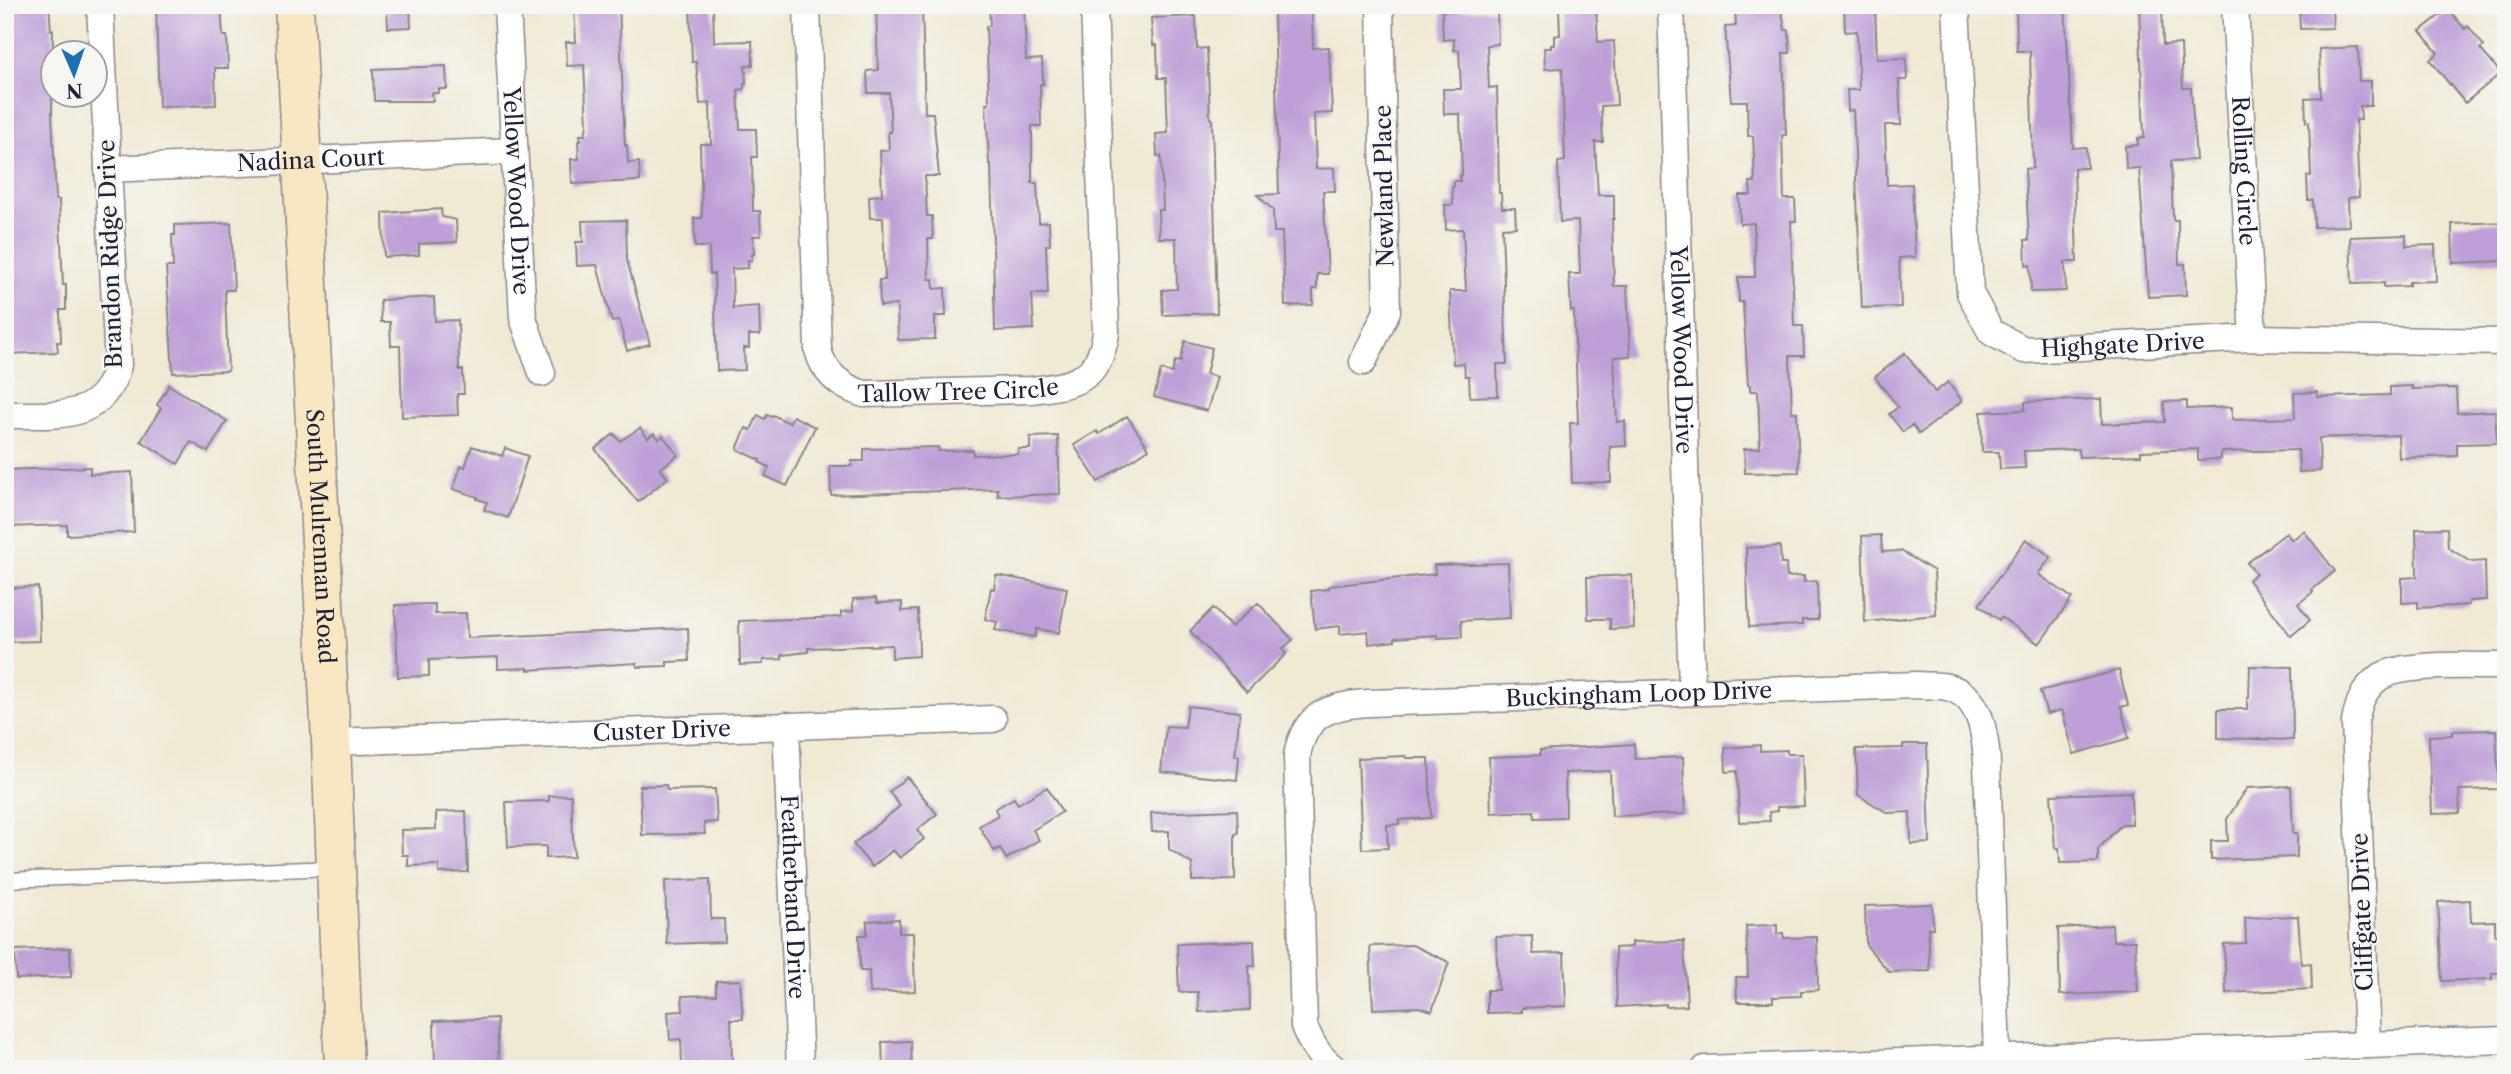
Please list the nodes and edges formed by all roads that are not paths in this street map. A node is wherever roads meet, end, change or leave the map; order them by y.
1 (100, 5) edge
2 (294, 5) edge
3 (508, 5) edge
4 (807, 5) edge
5 (1094, 5) edge
6 (1380, 5) edge
7 (1671, 5) edge
8 (1955, 5) edge
9 (2235, 5) edge
10 (514, 151) junction
11 (301, 161) junction
12 (108, 169) junction
13 (2253, 338) junction
14 (2506, 342) edge
15 (1363, 362) dead end
16 (542, 373) dead end
17 (5, 415) edge
18 (2506, 666) edge
19 (1692, 692) junction
20 (993, 719) dead end
21 (786, 725) junction
22 (331, 741) junction
23 (336, 868) junction
24 (5, 880) edge
25 (2506, 1040) edge
26 (2367, 1045) junction
27 (1997, 1057) junction
28 (344, 1069) edge
29 (800, 1069) edge
30 (1335, 1069) edge
31 (1705, 1069) edge

1 - 12 street, Brandon Ridge Drive
2 - 11 street, South Mulrennan Road
3 - 10 street, Yellow Wood Drive
4 - 5 street, Tallow Tree Circle
6 - 15 street, Newland Place
7 - 19 street, Yellow Wood Drive
8 - 13 street, Highgate Drive
9 - 13 street, Rolling Circle
10 - 11 street, Nadina Court
10 - 16 street, Yellow Wood Drive
11 - 12 street, Nadina Court
11 - 22 street, South Mulrennan Road
12 - 17 street, Brandon Ridge Drive
13 - 14 street, Highgate Drive
18 - 26 street, Cliffgate Drive
19 - 27 street, Buckingham Loop Drive
19 - 30 street, Buckingham Loop Drive
20 - 21 street, Custer Drive
21 - 22 street, Custer Drive
21 - 29 street, Featherband Drive
22 - 23 street, South Mulrennan Road
23 - 24 lane
23 - 28 street, South Mulrennan Road
25 - 26 street
26 - 27 street
27 - 31 street

